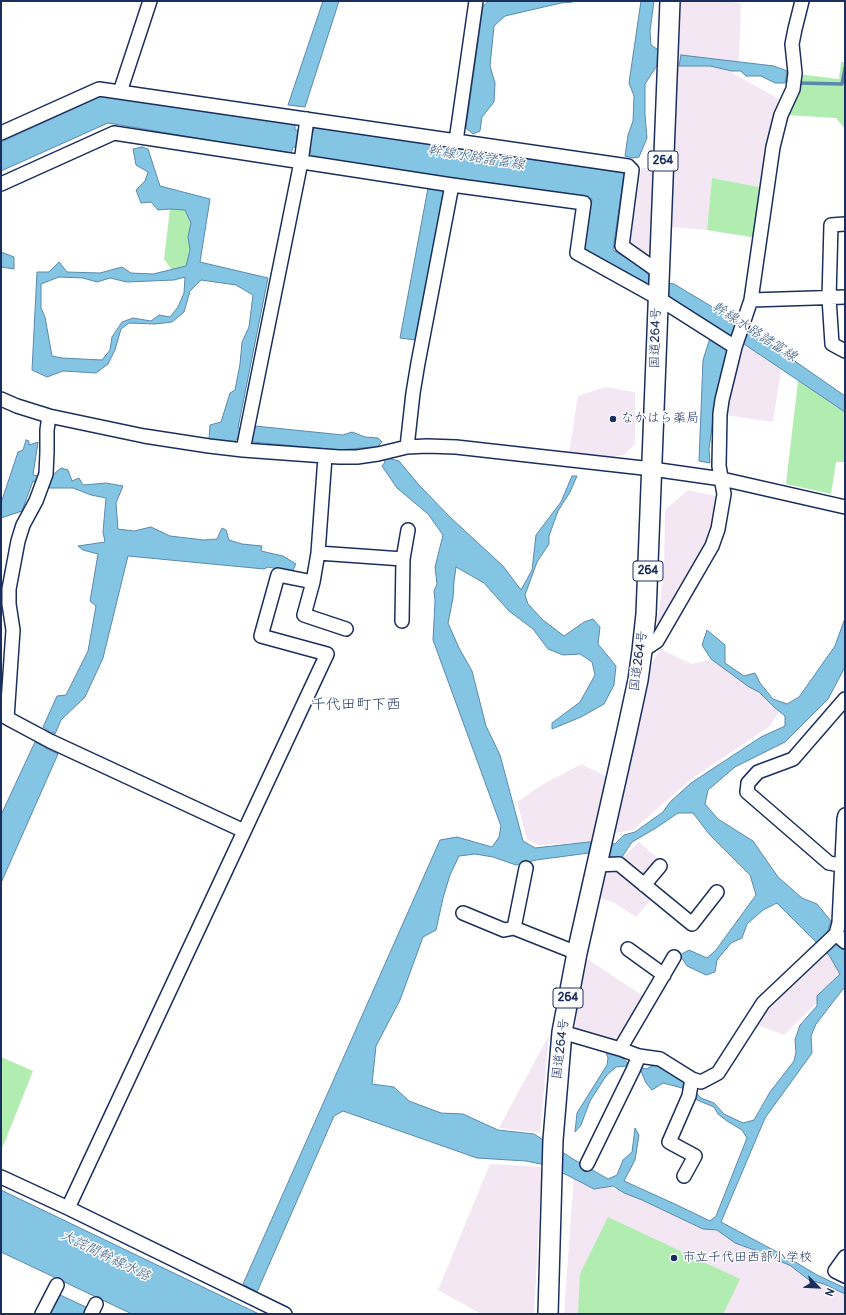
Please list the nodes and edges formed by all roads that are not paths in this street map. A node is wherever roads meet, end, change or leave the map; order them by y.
1 (150, 1) edge
2 (476, 1) edge
3 (670, 1) edge
4 (802, 1) edge
5 (120, 92) junction
6 (306, 124) junction
7 (1, 133) edge
8 (456, 141) junction
9 (302, 156) junction
10 (1, 184) edge
11 (452, 185) junction
12 (845, 224) edge
13 (659, 272) junction
14 (845, 297) edge
15 (658, 298) junction
16 (829, 298) junction
17 (751, 300) junction
18 (735, 347) junction
19 (845, 351) edge
20 (1, 399) edge
21 (49, 416) junction
22 (245, 439) junction
23 (407, 447) junction
24 (325, 456) junction
25 (652, 469) junction
26 (722, 479) junction
27 (845, 506) edge
28 (408, 530) dead end
29 (318, 552) junction
30 (403, 559) junction
31 (313, 582) junction
32 (402, 621) dead end
33 (346, 629) dead end
34 (6, 648) edge
35 (642, 651) junction
36 (845, 699) edge
37 (845, 815) edge
38 (244, 831) junction
39 (598, 861) junction
40 (660, 866) dead end
41 (843, 866) edge
42 (526, 868) dead end
43 (644, 885) junction
44 (717, 892) dead end
45 (463, 913) dead end
46 (514, 928) junction
47 (838, 938) edge
48 (628, 949) dead end
49 (577, 953) junction
50 (674, 957) dead end
51 (664, 975) junction
52 (562, 1032) junction
53 (620, 1049) junction
54 (636, 1063) junction
55 (692, 1079) junction
56 (587, 1164) dead end
57 (684, 1176) dead end
58 (1, 1177) edge
59 (68, 1208) junction
60 (845, 1257) edge
61 (845, 1276) edge
62 (57, 1285) dead end
63 (42, 1314) edge
64 (284, 1314) edge
65 (548, 1314) edge

1 - 5 street
2 - 8 street
3 - 13 highway, 国道264号 / 264
4 - 17 street
5 - 6 street
5 - 7 street
6 - 8 street
6 - 9 street
8 - 13 street
9 - 10 street
9 - 11 street
9 - 22 street
11 - 15 street
11 - 23 street
12 - 16 street
13 - 15 highway, 国道264号 / 264
14 - 16 street
15 - 18 street
15 - 25 highway, 国道264号 / 264
16 - 17 street
16 - 19 street
17 - 18 street
18 - 26 street
20 - 21 street
21 - 22 street
21 - 34 street
22 - 24 street
23 - 24 street
23 - 25 street
24 - 29 street
25 - 26 street
25 - 35 highway, 国道264号 / 264
26 - 27 street
26 - 35 street
28 - 30 street
29 - 30 street
29 - 31 street
30 - 32 street
31 - 33 street
31 - 38 street
34 - 38 street
35 - 39 highway, 国道264号 / 264
36 - 41 street
37 - 41 street
38 - 59 street
39 - 43 street
39 - 49 highway, 国道264号 / 264
40 - 43 street
41 - 47 street
42 - 46 street
43 - 44 street
45 - 46 street
46 - 49 street
47 - 55 street
48 - 51 street
49 - 52 highway, 国道264号 / 264
50 - 51 street
51 - 53 street
52 - 53 street
52 - 65 highway, 国道264号 / 264
53 - 54 street
54 - 55 street
54 - 56 street
55 - 57 street
58 - 59 street
59 - 64 street
60 - 61 street
62 - 63 street

